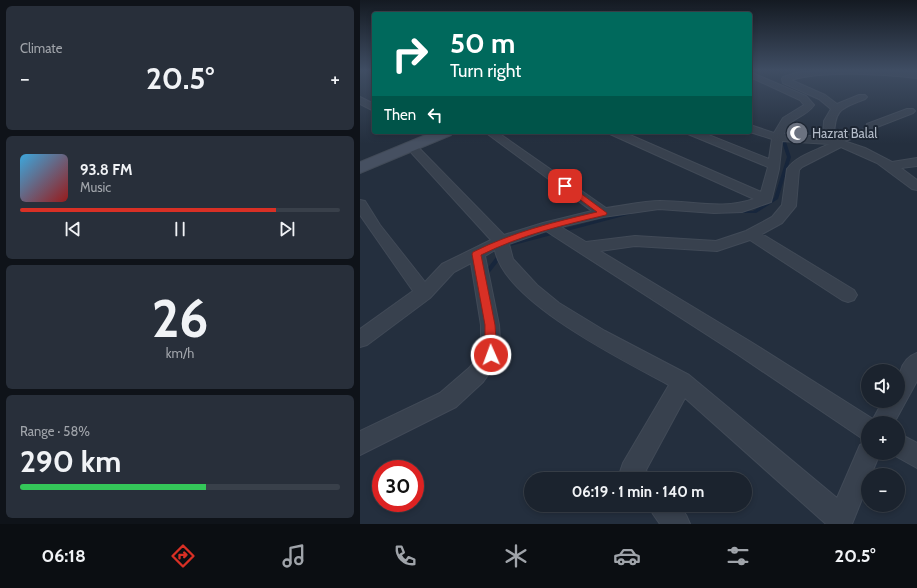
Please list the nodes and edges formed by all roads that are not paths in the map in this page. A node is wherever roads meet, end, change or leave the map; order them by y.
1 (795, 94) edge
2 (816, 94) edge
3 (778, 97) dead end
4 (862, 97) dead end
5 (360, 100) edge
6 (372, 107) edge
7 (836, 108) junction
8 (806, 109) junction
9 (910, 111) dead end
10 (752, 129) edge
11 (412, 134) edge
12 (441, 134) edge
13 (493, 134) edge
14 (619, 134) edge
15 (697, 134) edge
16 (777, 137) junction
17 (834, 142) junction
18 (412, 147) junction
19 (360, 155) edge
20 (917, 162) edge
21 (774, 165) junction
22 (891, 166) junction
23 (360, 168) edge
24 (917, 186) edge
25 (766, 199) junction
26 (360, 204) edge
27 (603, 213) junction
28 (548, 226) junction
29 (751, 234) junction
30 (501, 241) junction
31 (583, 248) junction
32 (476, 254) junction
33 (424, 293) junction
34 (848, 295) dead end
35 (360, 339) edge
36 (917, 362) edge
37 (682, 382) junction
38 (905, 383) edge
39 (861, 424) edge
40 (360, 443) edge
41 (905, 449) edge
42 (917, 456) edge
43 (865, 460) edge
44 (632, 472) edge
45 (668, 512) edge
46 (840, 522) edge
47 (678, 524) edge

1 - 8 street
2 - 7 street
3 - 8 street
4 - 7 street
5 - 6 street
7 - 17 street
8 - 16 street
9 - 17 street
10 - 16 street
11 - 19 main road
12 - 18 main road
13 - 27 street
14 - 25 street
15 - 21 street
16 - 17 street
16 - 21 street
17 - 22 street
17 - 29 street
18 - 23 main road
18 - 30 street
20 - 22 street
21 - 25 street
22 - 24 street
25 - 27 street
26 - 33 street
27 - 28 street
28 - 30 street
28 - 31 street
29 - 31 street
29 - 34 street
30 - 32 street
30 - 37 street
31 - 39 street
32 - 33 street
32 - 40 street
33 - 35 street
36 - 38 street
37 - 44 street
37 - 46 street
41 - 42 street
43 - 46 street
45 - 47 street

